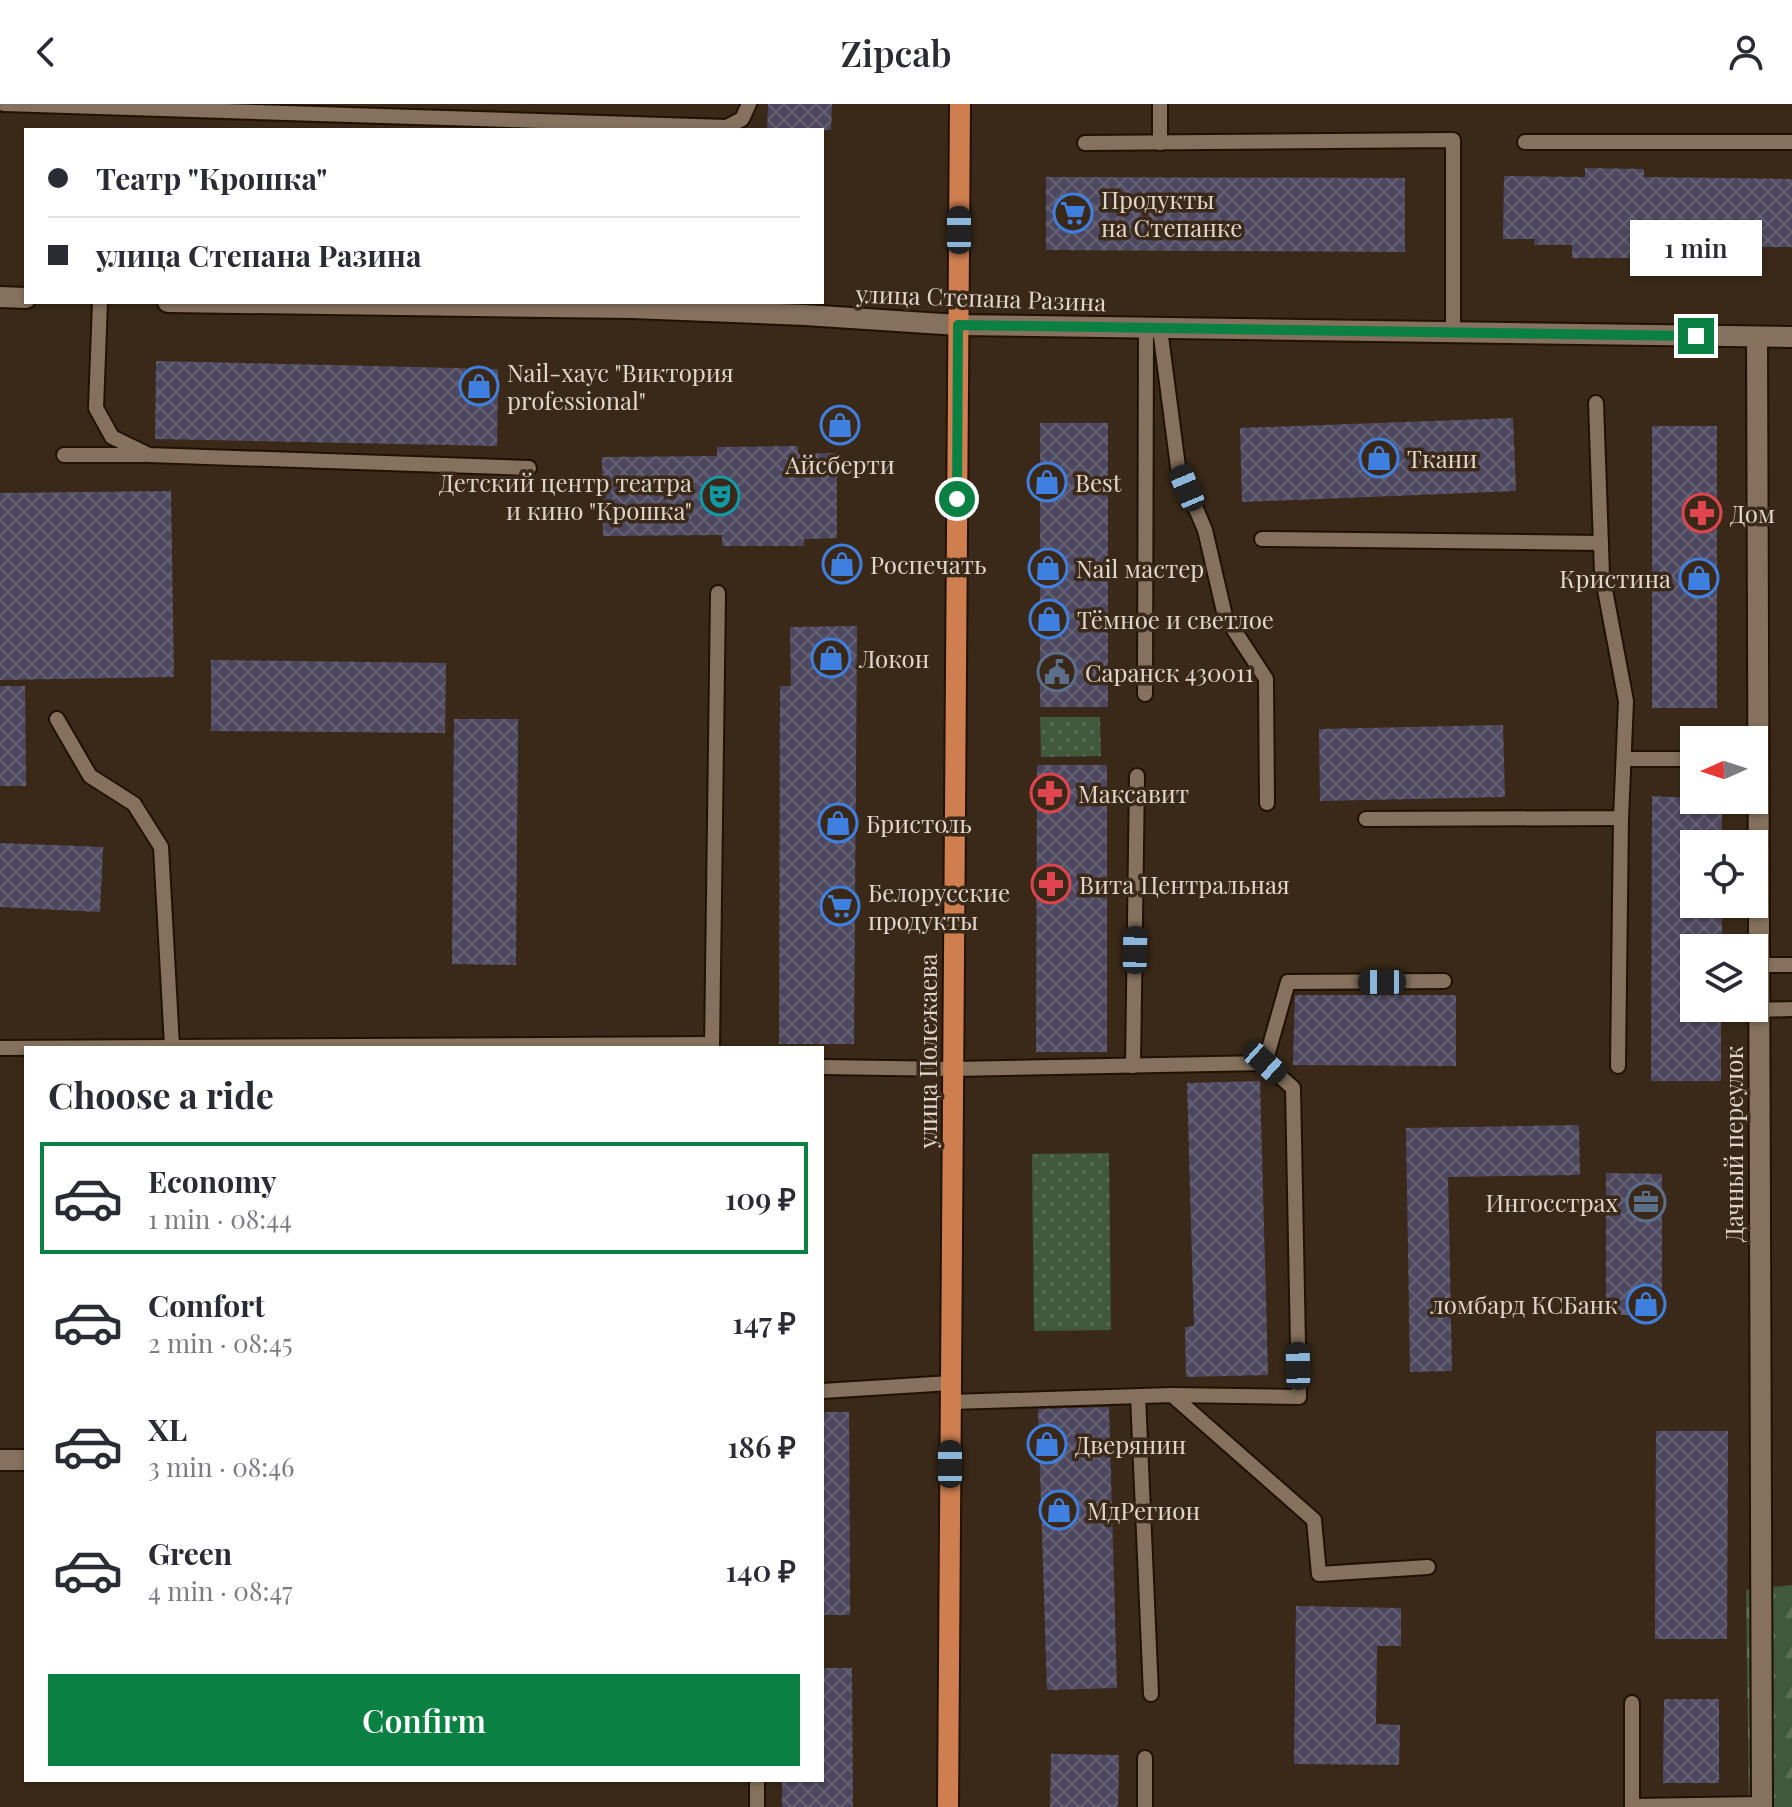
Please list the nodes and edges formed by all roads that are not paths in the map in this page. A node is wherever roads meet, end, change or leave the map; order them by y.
1 (4, 104) edge
2 (749, 104) edge
3 (960, 104) edge
4 (1160, 104) edge
5 (714, 128) edge
6 (1525, 142) dead end
7 (1792, 142) edge
8 (1085, 143) dead end
9 (1160, 143) junction
10 (0, 297) edge
11 (24, 298) edge
12 (100, 304) edge
13 (386, 304) edge
14 (713, 307) edge
15 (958, 325) junction
16 (1153, 329) junction
17 (1453, 334) junction
18 (1757, 337) junction
19 (1792, 337) edge
20 (1596, 403) dead end
21 (64, 455) dead end
22 (149, 455) junction
23 (529, 468) dead end
24 (1262, 539) dead end
25 (1601, 543) junction
26 (718, 593) dead end
27 (1145, 694) dead end
28 (57, 719) dead end
29 (1756, 726) edge
30 (1624, 759) junction
31 (1680, 759) edge
32 (1137, 776) dead end
33 (1267, 803) dead end
34 (1757, 814) edge
35 (1621, 818) junction
36 (1366, 819) dead end
37 (1758, 934) edge
38 (1768, 965) edge
39 (1792, 965) edge
40 (1444, 981) dead end
41 (1792, 1009) edge
42 (1768, 1010) edge
43 (1758, 1022) edge
44 (172, 1046) edge
45 (712, 1046) edge
46 (0, 1048) edge
47 (24, 1048) edge
48 (1265, 1063) junction
49 (1133, 1066) junction
50 (1618, 1066) dead end
51 (824, 1067) edge
52 (953, 1069) junction
53 (824, 1391) edge
54 (951, 1392) junction
55 (1172, 1395) junction
56 (1138, 1396) junction
57 (0, 1460) edge
58 (24, 1460) edge
59 (1428, 1567) dead end
60 (1151, 1694) dead end
61 (1632, 1703) dead end
62 (1145, 1758) dead end
63 (757, 1782) edge
64 (1762, 1805) edge
65 (1632, 1806) edge
66 (757, 1807) edge
67 (948, 1807) edge
68 (1145, 1807) edge

1 - 5 lane
2 - 5 lane
3 - 15 main road, улица Полежаева
4 - 9 lane
6 - 7 lane
8 - 9 lane
9 - 17 lane
10 - 11 street
12 - 22 lane
13 - 14 street, улица Степана Разина
14 - 15 street, улица Степана Разина
15 - 16 street, улица Степана Разина
15 - 52 main road, улица Полежаева
16 - 17 street, улица Степана Разина
16 - 27 lane
16 - 33 lane
17 - 18 street, улица Степана Разина
18 - 19 street, улица Степана Разина
18 - 29 street, Дачный переулок
20 - 25 lane
21 - 22 lane
22 - 23 lane
24 - 25 lane
25 - 30 lane
26 - 45 lane
28 - 44 lane
30 - 31 lane
30 - 35 lane
32 - 49 lane
34 - 37 street, Дачный переулок
35 - 36 lane
35 - 50 lane
38 - 39 lane
40 - 48 lane
41 - 42 lane
43 - 64 street, Дачный переулок
44 - 45 lane
46 - 47 lane
48 - 49 lane
48 - 55 lane
49 - 52 lane
51 - 52 lane
52 - 54 main road, улица Полежаева
53 - 54 lane
54 - 56 lane
54 - 67 main road, улица Полежаева
55 - 56 lane
55 - 59 lane
56 - 60 lane
57 - 58 street
61 - 65 lane
62 - 68 lane
63 - 66 lane
64 - 65 lane

